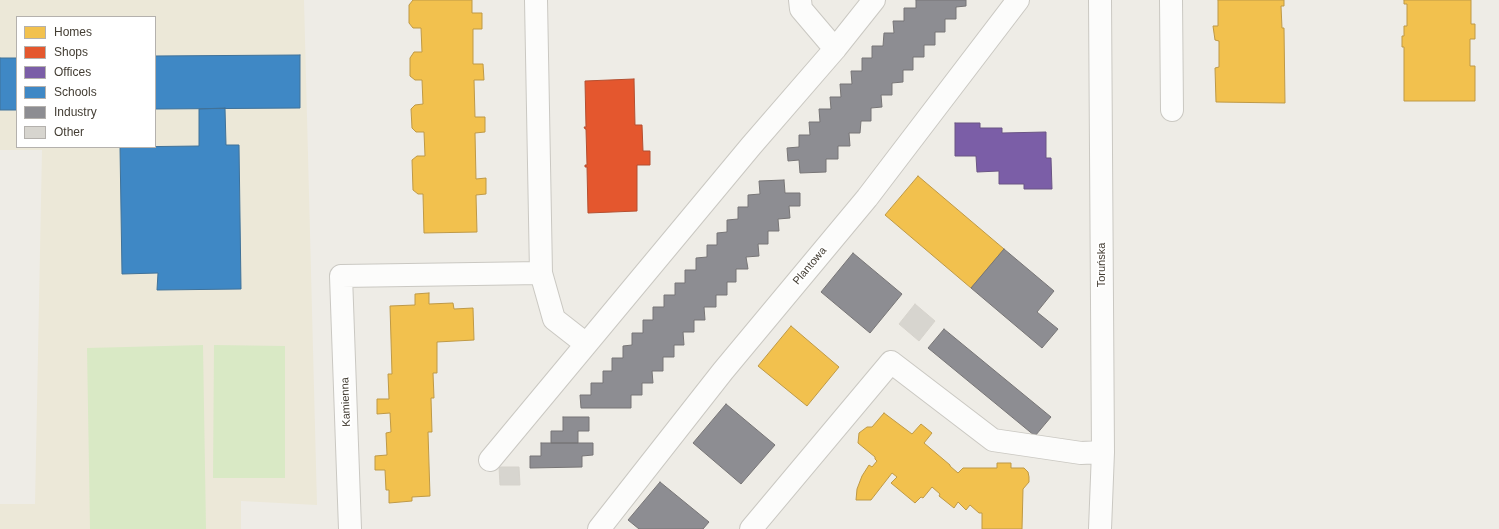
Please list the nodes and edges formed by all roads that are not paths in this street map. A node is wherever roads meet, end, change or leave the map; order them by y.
1 (536, 0) edge
2 (874, 0) edge
3 (1018, 0) edge
4 (1100, 0) edge
5 (1171, 0) edge
6 (800, 4) edge
7 (835, 49) junction
8 (1172, 110) dead end
9 (541, 274) junction
10 (586, 344) junction
11 (1103, 452) junction
12 (490, 460) dead end
13 (350, 529) edge
14 (599, 529) edge
15 (751, 529) edge
16 (1100, 529) edge

1 - 9 street
2 - 7 street
3 - 14 street, Plantowa
4 - 11 street, Toruńska
5 - 8 street
6 - 7 street
7 - 10 street
9 - 10 street
9 - 13 street, Kamienna
10 - 12 street
11 - 15 street
11 - 16 street, Toruńska

